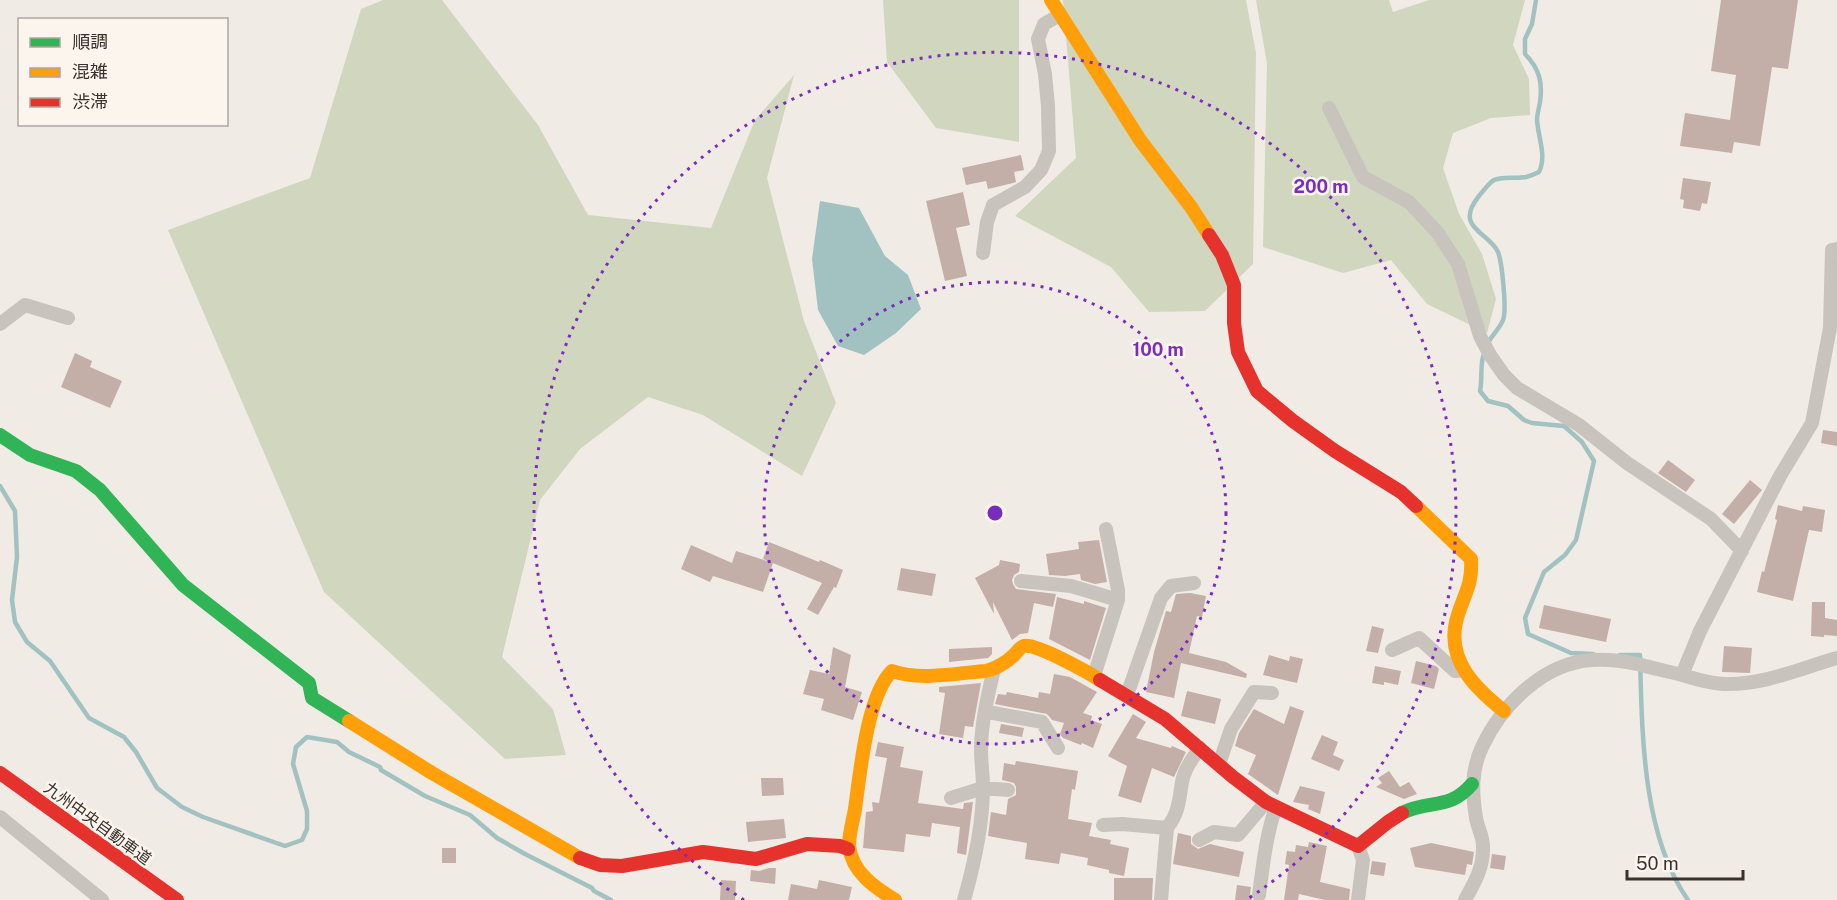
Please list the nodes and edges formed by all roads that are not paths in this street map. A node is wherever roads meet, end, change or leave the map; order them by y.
1 (1051, 0) edge
2 (1060, 15) junction
3 (1329, 108) dead end
4 (1837, 249) edge
5 (983, 254) dead end
6 (68, 318) dead end
7 (0, 324) edge
8 (0, 435) edge
9 (1106, 529) dead end
10 (1742, 551) junction
11 (1021, 581) dead end
12 (1194, 583) dead end
13 (1118, 600) junction
14 (1392, 650) dead end
15 (1837, 658) edge
16 (994, 669) junction
17 (1464, 670) junction
18 (1682, 675) junction
19 (1094, 676) junction
20 (1272, 693) dead end
21 (1127, 696) junction
22 (986, 710) junction
23 (1504, 711) junction
24 (1058, 748) dead end
25 (1200, 748) junction
26 (1219, 764) junction
27 (0, 773) edge
28 (1472, 784) junction
29 (0, 788) edge
30 (983, 788) junction
31 (1008, 790) dead end
32 (951, 798) dead end
33 (1271, 804) junction
34 (0, 817) edge
35 (1103, 825) dead end
36 (1167, 828) junction
37 (1199, 840) dead end
38 (1358, 846) junction
39 (848, 849) junction
40 (1259, 895) dead end
41 (102, 900) edge
42 (157, 900) edge
43 (177, 900) edge
44 (895, 900) edge
45 (964, 900) edge
46 (1161, 900) edge
47 (1358, 900) edge
48 (1465, 900) edge

1 - 2 main road
2 - 5 street
2 - 17 main road
3 - 10 street
4 - 10 street
6 - 7 street
8 - 39 main road
9 - 13 street
10 - 18 street
11 - 13 street
12 - 21 street
13 - 19 street
14 - 17 street
15 - 18 street
16 - 19 main road
16 - 22 street
16 - 39 main road
17 - 23 main road
18 - 23 street
19 - 21 main road
20 - 26 street
21 - 25 main road
22 - 24 street
22 - 30 street
23 - 28 street
25 - 26 main road
25 - 36 street
26 - 33 main road
27 - 43 main road, 九州中央自動車道
28 - 38 main road
28 - 48 street
29 - 42 main road, 九州中央自動車道
30 - 31 street
30 - 32 street
30 - 45 street
33 - 37 street
33 - 38 main road
33 - 40 street
34 - 41 street
35 - 36 street
36 - 46 street
38 - 47 street
39 - 44 main road

